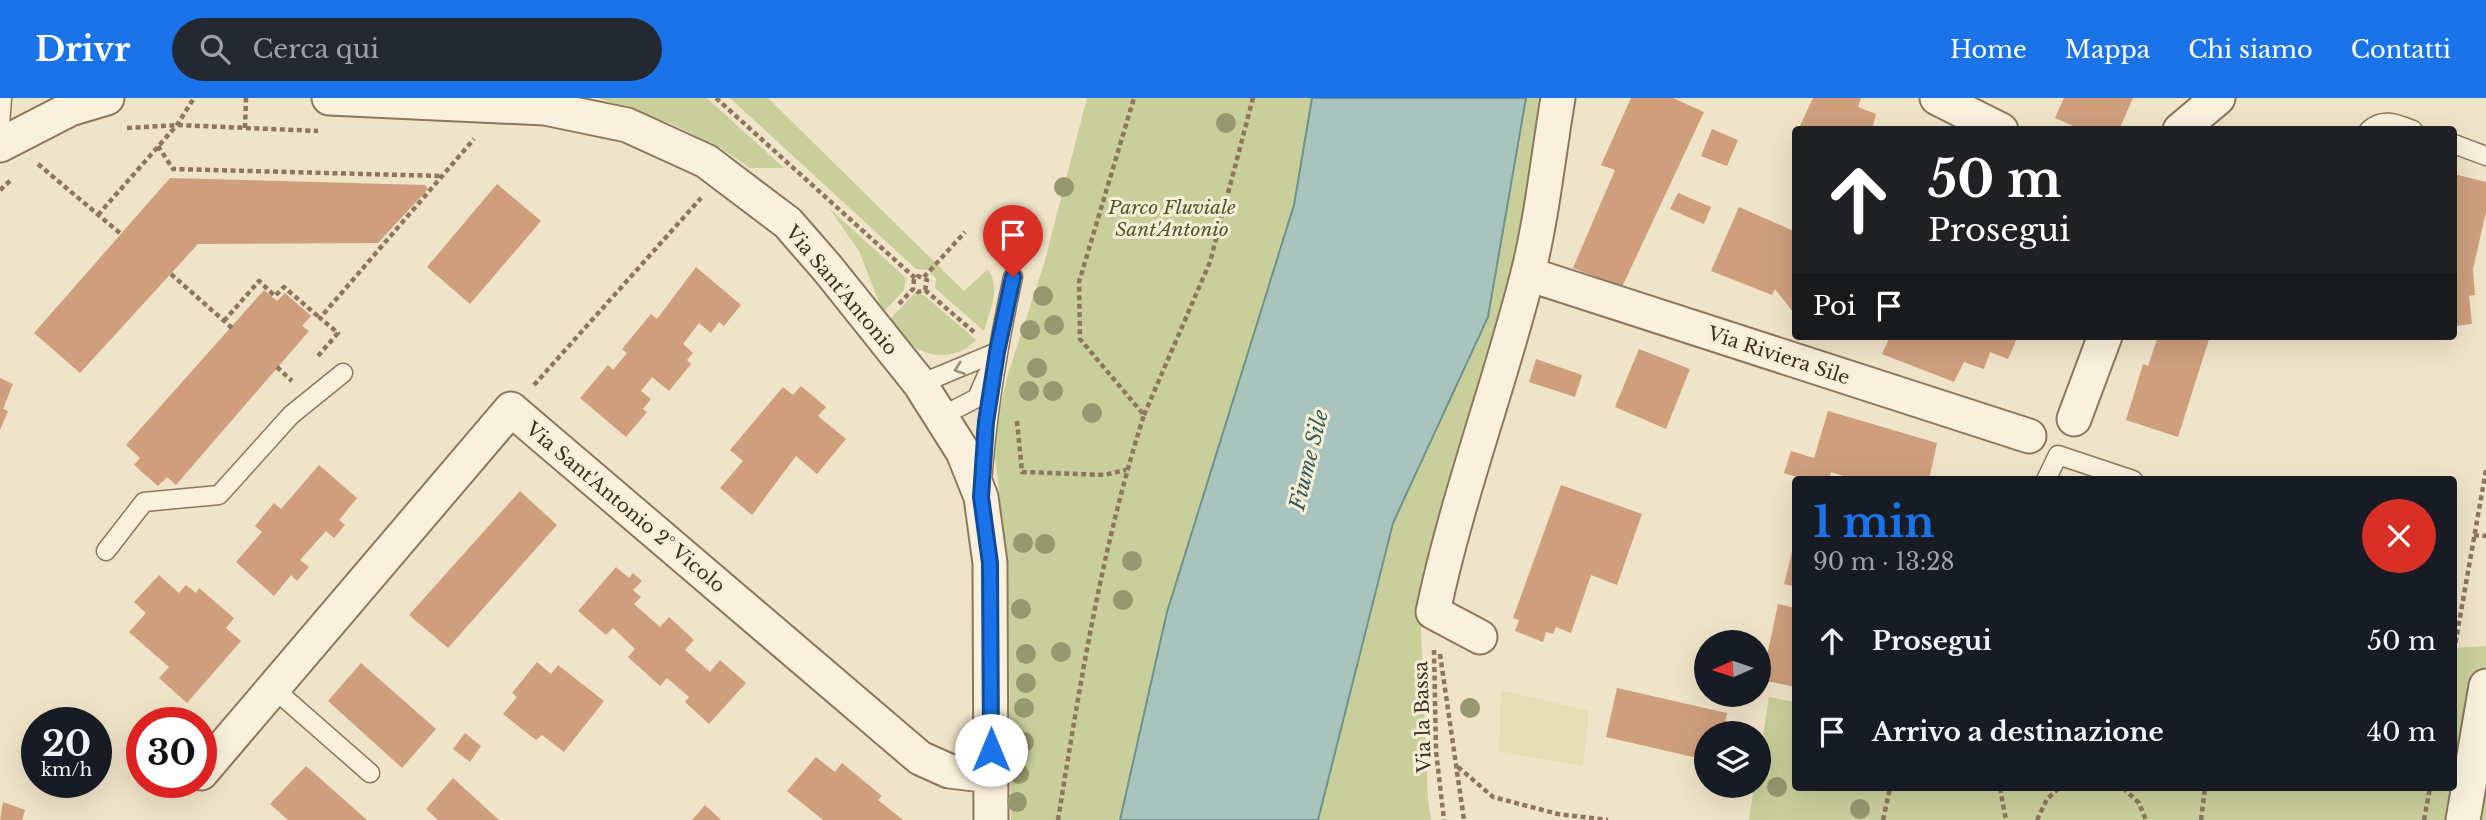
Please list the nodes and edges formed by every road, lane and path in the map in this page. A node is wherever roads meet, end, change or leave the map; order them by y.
1 (2, 98) edge
2 (107, 98) edge
3 (194, 98) edge
4 (246, 98) edge
5 (329, 98) edge
6 (716, 98) edge
7 (1134, 98) edge
8 (1253, 98) edge
9 (1558, 98) edge
10 (1937, 98) edge
11 (2218, 98) edge
12 (177, 125) junction
13 (0, 126) edge
14 (1993, 126) edge
15 (2185, 126) edge
16 (2373, 126) edge
17 (2400, 126) edge
18 (245, 128) junction
19 (116, 130) dead end
20 (326, 132) dead end
21 (461, 138) dead end
22 (474, 139) junction
23 (486, 139) dead end
24 (0, 145) edge
25 (2457, 145) edge
26 (158, 146) junction
27 (2486, 156) edge
28 (43, 157) dead end
29 (35, 162) junction
30 (28, 165) dead end
31 (15, 176) dead end
32 (442, 176) junction
33 (0, 190) edge
34 (692, 192) dead end
35 (702, 197) junction
36 (708, 200) dead end
37 (98, 215) junction
38 (965, 232) dead end
39 (121, 234) dead end
40 (171, 274) dead end
41 (1528, 274) junction
42 (924, 277) junction
43 (1013, 277) dead end
44 (915, 278) junction
45 (925, 290) junction
46 (320, 318) junction
47 (224, 321) junction
48 (232, 328) dead end
49 (2104, 340) edge
50 (997, 352) junction
51 (312, 363) dead end
52 (303, 373) dead end
53 (343, 373) dead end
54 (294, 383) dead end
55 (920, 384) junction
56 (526, 394) dead end
57 (1144, 415) junction
58 (940, 416) junction
59 (1017, 419) dead end
60 (2074, 419) dead end
61 (2029, 436) dead end
62 (1126, 470) junction
63 (2486, 470) edge
64 (2048, 476) edge
65 (2121, 476) edge
66 (981, 497) junction
67 (2474, 535) junction
68 (2486, 537) edge
69 (106, 551) dead end
70 (1433, 612) junction
71 (2457, 634) edge
72 (1480, 637) dead end
73 (2486, 686) edge
74 (274, 688) junction
75 (217, 754) edge
76 (1458, 766) junction
77 (370, 773) dead end
78 (991, 776) junction
79 (1888, 791) edge
80 (2001, 791) edge
81 (2056, 791) edge
82 (2126, 791) edge
83 (2205, 791) edge
84 (2429, 791) edge
85 (991, 820) edge
86 (1058, 820) edge
87 (1444, 820) edge
88 (1464, 820) edge
89 (1608, 820) edge
90 (1883, 820) edge
91 (2007, 820) edge
92 (2037, 820) edge
93 (2146, 820) edge
94 (2201, 820) edge
95 (2424, 820) edge
96 (2463, 820) edge

1 - 13 lane
2 - 24 street
3 - 12 path
4 - 18 path
5 - 55 street, Via Sant'Antonio
6 - 44 path
7 - 57 path
8 - 57 path
9 - 41 street
10 - 14 street
11 - 15 street
12 - 18 path
12 - 19 path
12 - 26 path
16 - 17 lane
18 - 20 path
21 - 22 path
22 - 23 path
22 - 32 path
25 - 27 lane
26 - 32 path
26 - 37 path
28 - 29 path
29 - 30 path
29 - 37 path
31 - 33 path
32 - 46 path
34 - 35 path
35 - 36 path
35 - 56 path
37 - 39 path
38 - 42 path
40 - 47 path
41 - 61 street, Via Riviera Sile
41 - 70 street
42 - 44 path
42 - 45 path
43 - 50 lane
44 - 45 path
45 - 50 path
46 - 47 path
46 - 51 path
47 - 48 path
49 - 60 street
50 -> 55 lane
50 - 58 lane
50 - 66 lane
52 - 54 path
53 - 69 lane
55 - 58 street, Via Sant'Antonio
57 - 62 path
58 - 66 street, Via Sant'Antonio
59 - 62 path
62 - 86 path
63 - 67 path
64 - 65 lane
66 - 78 street, Via Sant'Antonio
67 - 68 path
67 - 71 path
70 - 72 street
70 - 76 path
70 - 87 path, Via la Bassa
73 - 96 street
74 - 75 street, Via Sant'Antonio 2° Vicolo
74 - 77 lane
74 - 78 street, Via Sant'Antonio 2° Vicolo
76 - 88 path
76 - 89 path
78 - 85 street, Via Sant'Antonio
79 - 90 path
80 - 91 path
81 - 92 path
82 - 93 path
83 - 94 path
84 - 95 path

